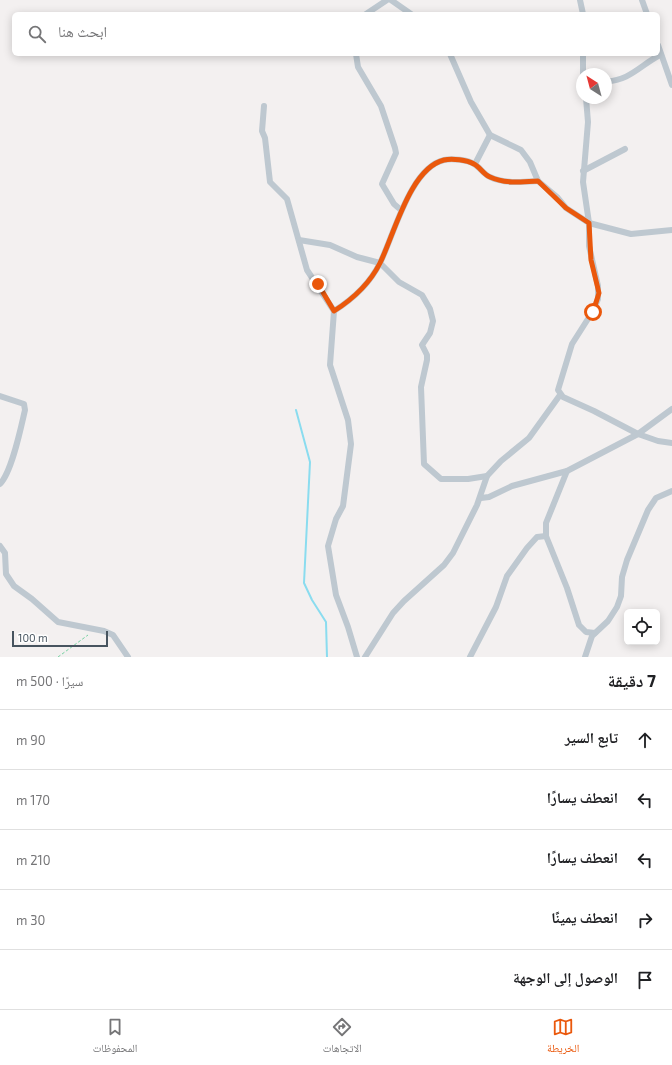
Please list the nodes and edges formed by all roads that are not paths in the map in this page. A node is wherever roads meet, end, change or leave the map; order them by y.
1 (387, 0) edge
2 (391, 0) edge
3 (580, 0) edge
4 (642, 0) edge
5 (369, 12) edge
6 (408, 12) edge
7 (583, 12) edge
8 (647, 12) edge
9 (660, 55) edge
10 (356, 56) edge
11 (451, 56) edge
12 (583, 56) edge
13 (658, 56) edge
14 (583, 68) edge
15 (612, 81) edge
16 (672, 82) edge
17 (586, 104) edge
18 (264, 106) dead end
19 (490, 135) junction
20 (625, 149) dead end
21 (474, 164) junction
22 (583, 171) junction
23 (538, 181) junction
24 (401, 210) junction
25 (589, 223) junction
26 (672, 230) edge
27 (299, 240) junction
28 (380, 263) junction
29 (334, 311) junction
30 (560, 394) junction
31 (0, 396) edge
32 (672, 410) edge
33 (638, 434) junction
34 (672, 443) edge
35 (567, 471) junction
36 (487, 476) junction
37 (0, 484) edge
38 (672, 491) edge
39 (481, 498) junction
40 (546, 536) junction
41 (0, 546) edge
42 (595, 633) junction
43 (128, 657) edge
44 (357, 657) edge
45 (365, 657) edge
46 (470, 657) edge
47 (585, 657) edge

1 - 5 street
2 - 6 street
3 - 7 street
4 - 8 street
9 - 16 street
10 - 24 street
11 - 19 street
12 - 14 street
13 - 15 street
17 - 22 street
18 - 27 street
19 - 21 street
19 - 23 street
20 - 22 street
21 - 23 street
21 - 24 street
22 - 25 street
23 - 25 street
24 - 28 street
25 - 26 street
25 - 30 street
27 - 28 street
27 - 29 street
28 - 29 street
28 - 36 street
29 - 44 street
30 - 33 street
30 - 36 street
31 - 37 street
32 - 33 street
33 - 34 street
33 - 35 street
35 - 39 street
35 - 40 street
36 - 39 street
38 - 42 street
39 - 45 street
40 - 42 street
40 - 46 street
41 - 43 street
42 - 47 street

